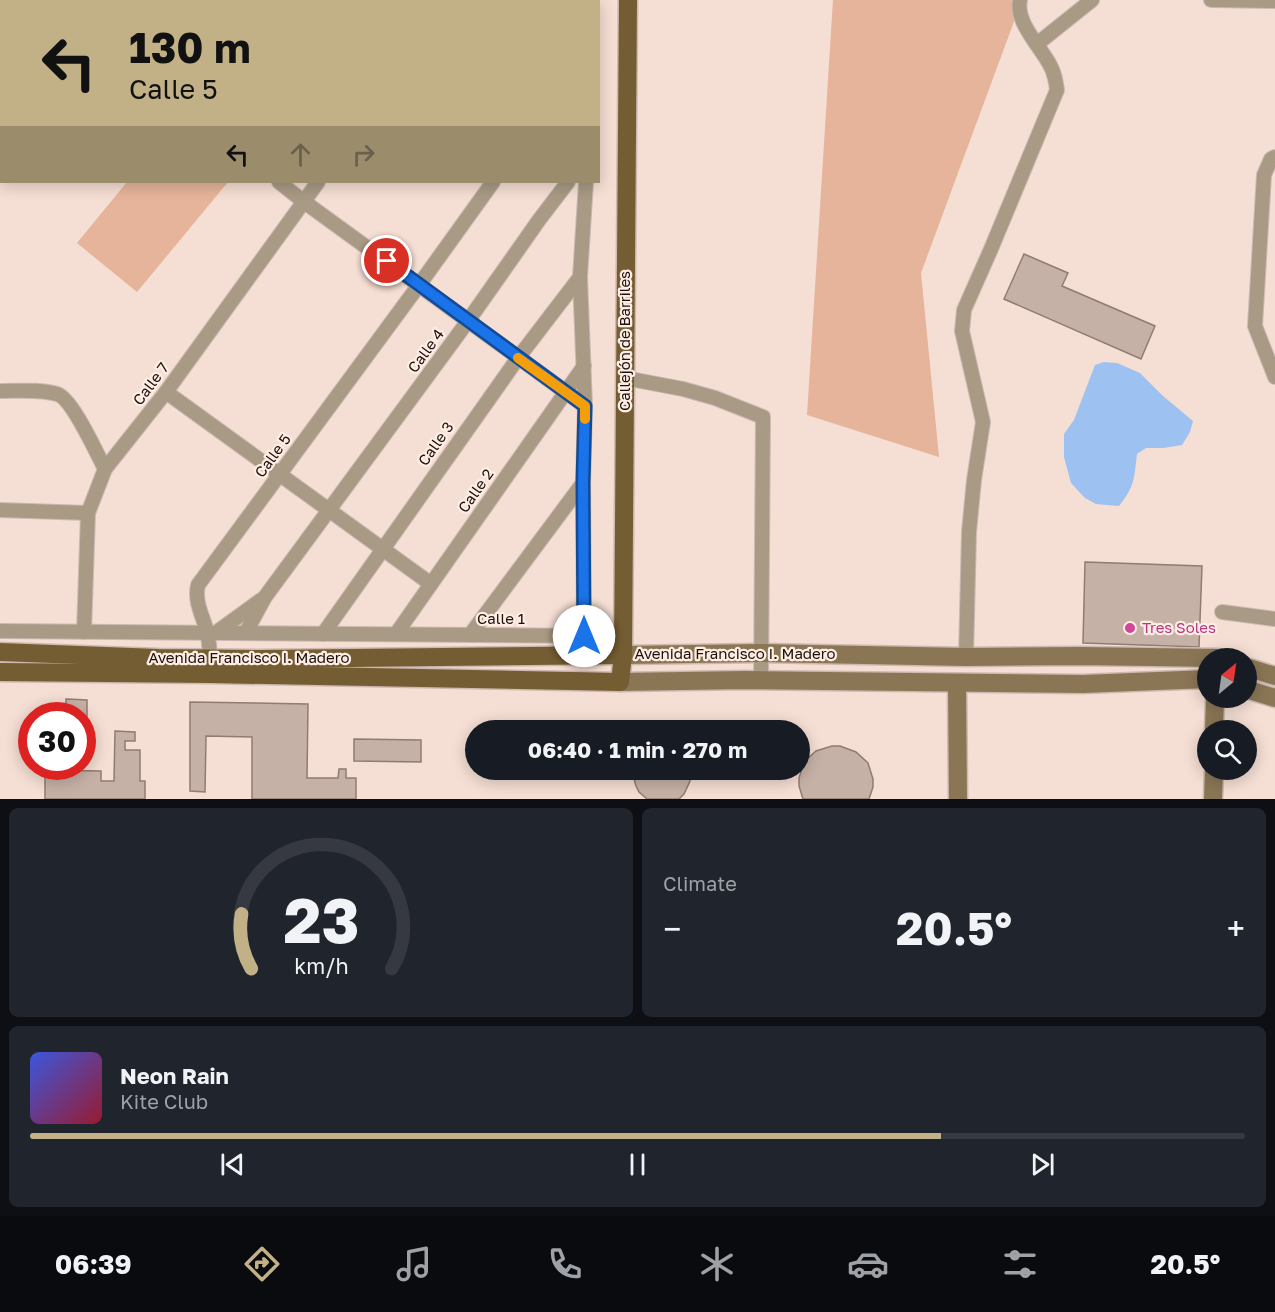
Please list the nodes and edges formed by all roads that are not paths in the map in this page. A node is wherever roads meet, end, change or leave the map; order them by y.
1 (628, 0) edge
2 (1020, 0) edge
3 (1092, 0) edge
4 (1211, 0) edge
5 (1275, 1) edge
6 (1037, 44) junction
7 (1275, 157) edge
8 (280, 183) edge
9 (317, 183) edge
10 (492, 183) edge
11 (567, 183) edge
12 (586, 183) edge
13 (303, 201) junction
14 (580, 277) junction
15 (419, 285) junction
16 (468, 321) junction
17 (518, 358) junction
18 (584, 366) junction
19 (625, 378) junction
20 (1275, 378) edge
21 (0, 391) edge
22 (166, 392) junction
23 (565, 392) junction
24 (585, 406) junction
25 (105, 469) junction
26 (280, 474) junction
27 (583, 483) junction
28 (0, 510) edge
29 (330, 510) junction
30 (88, 513) junction
31 (382, 549) junction
32 (431, 584) junction
33 (265, 597) junction
34 (1222, 612) dead end
35 (1275, 619) edge
36 (0, 631) edge
37 (84, 632) junction
38 (212, 632) junction
39 (246, 632) junction
40 (323, 634) junction
41 (396, 634) junction
42 (470, 635) junction
43 (0, 652) edge
44 (761, 653) junction
45 (623, 655) junction
46 (966, 657) junction
47 (1197, 658) edge
48 (210, 666) junction
49 (1257, 670) edge
50 (0, 672) edge
51 (1275, 676) edge
52 (1197, 679) edge
53 (761, 681) junction
54 (620, 682) junction
55 (957, 683) junction
56 (1257, 692) edge
57 (1275, 698) edge
58 (1214, 780) edge
59 (958, 799) edge
60 (1213, 799) edge

1 - 19 main road, Callejón de Barriles
2 - 6 street
3 - 6 street
4 - 5 street
6 - 46 street
7 - 20 street
8 - 13 street
9 - 13 street, Calle 7
10 - 15 street, Calle 5
11 - 16 street, Calle 4
12 - 14 street, Calle 1
13 - 15 street
13 - 22 street, Calle 7
14 - 17 street, Calle 3
14 - 18 street, Calle 1
15 - 16 street
15 - 26 street, Calle 5
16 - 17 street
16 - 29 street, Calle 4
17 - 23 street
17 - 31 street, Calle 3
18 - 23 street, Calle 2
18 - 24 street, Calle 1
19 - 44 street
19 - 45 main road, Callejón de Barriles
21 - 25 street
22 - 25 street, Calle 7
22 - 26 street
23 - 24 street
23 - 32 street, Calle 2
24 - 27 street, Calle 1
25 - 30 street, Calle 7
26 - 29 street
26 - 38 street, Calle 5
27 - 42 street
27 - 42 street, Calle 1
28 - 30 street
29 - 31 street
29 - 33 street, Calle 4
30 - 37 street, Calle 7
31 - 32 street
31 - 40 street, Calle 3
32 - 41 street, Calle 2
33 - 38 street, Calle 4
33 - 39 street, Calle 4
34 - 35 street
36 - 37 street, Calle 1
37 - 38 street, Calle 1
38 - 39 street, Calle 1
38 - 48 street, Calle 5
39 - 40 street, Calle 1
40 - 41 street, Calle 1
41 - 42 street, Calle 1
43 - 48 main road, Avenida Francisco I. Madero
44 - 45 main road, Avenida Francisco I. Madero
44 - 46 main road, Avenida Francisco I. Madero
44 - 53 street
45 - 48 main road, Avenida Francisco I. Madero
45 - 54 main road, Callejón de Barriles
46 - 47 main road, Avenida Francisco I. Madero
48 - 50 main road, Avenida Francisco I. Madero
48 - 54 main road, Avenida Francisco I. Madero
49 - 51 main road
52 - 55 main road, Avenida Francisco I. Madero
53 - 54 main road, Avenida Francisco I. Madero
53 - 55 main road, Avenida Francisco I. Madero
55 - 59 main road
56 - 57 main road
58 - 60 main road

